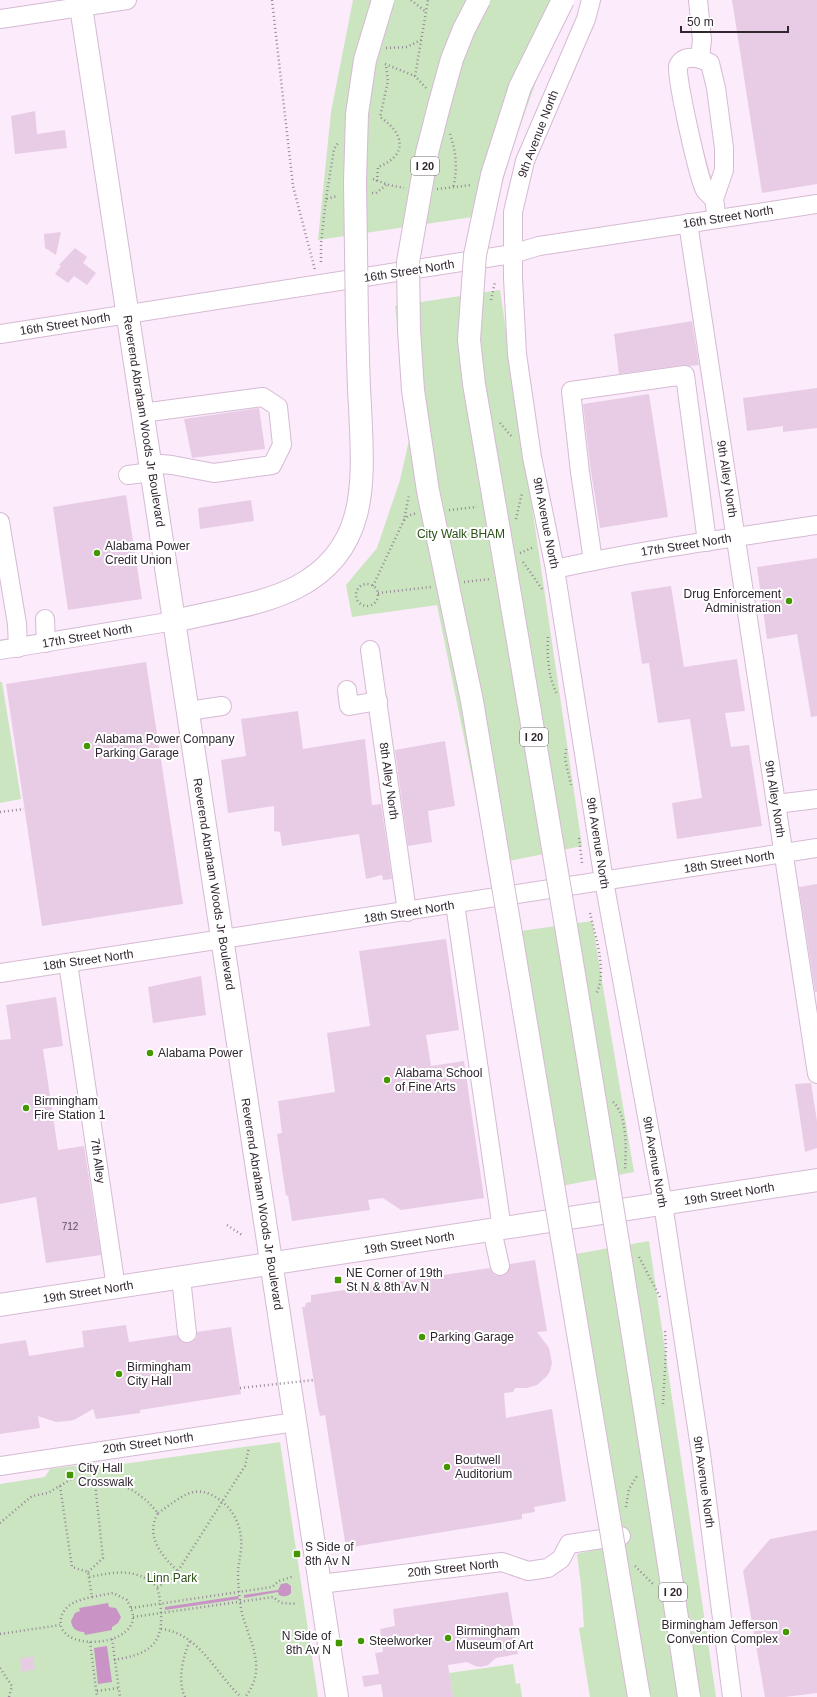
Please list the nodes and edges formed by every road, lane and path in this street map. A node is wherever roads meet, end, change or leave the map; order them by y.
1 (127, 0) edge
2 (272, 0) edge
3 (383, 0) edge
4 (411, 0) edge
5 (479, 0) edge
6 (563, 0) edge
7 (591, 0) edge
8 (698, 0) edge
9 (80, 4) edge
10 (427, 13) dead end
11 (0, 19) edge
12 (422, 39) dead end
13 (383, 48) dead end
14 (700, 58) junction
15 (386, 64) dead end
16 (340, 140) dead end
17 (370, 176) dead end
18 (377, 181) junction
19 (476, 185) dead end
20 (410, 189) dead end
21 (434, 189) dead end
22 (326, 199) dead end
23 (714, 199) junction
24 (817, 204) edge
25 (717, 219) junction
26 (688, 223) junction
27 (512, 254) junction
28 (495, 282) dead end
29 (318, 286) junction
30 (489, 307) dead end
31 (127, 314) junction
32 (0, 334) edge
33 (142, 413) junction
34 (499, 422) dead end
35 (514, 439) dead end
36 (151, 468) junction
37 (128, 475) dead end
38 (522, 490) dead end
39 (409, 495) dead end
40 (514, 503) dead end
41 (521, 503) junction
42 (484, 506) dead end
43 (446, 510) dead end
44 (424, 513) dead end
45 (404, 520) junction
46 (0, 522) edge
47 (515, 522) dead end
48 (817, 526) edge
49 (736, 537) junction
50 (708, 542) junction
51 (537, 546) dead end
52 (517, 547) dead end
53 (518, 553) junction
54 (593, 561) junction
55 (555, 569) junction
56 (373, 586) junction
57 (543, 591) dead end
58 (45, 620) dead end
59 (174, 621) junction
60 (549, 634) dead end
61 (46, 643) junction
62 (18, 648) junction
63 (0, 650) edge
64 (370, 650) dead end
65 (347, 690) dead end
66 (559, 698) dead end
67 (378, 701) junction
68 (222, 706) dead end
69 (188, 711) junction
70 (566, 746) dead end
71 (571, 786) dead end
72 (817, 799) edge
73 (776, 804) junction
74 (24, 809) dead end
75 (0, 812) edge
76 (579, 835) dead end
77 (817, 848) edge
78 (784, 853) junction
79 (582, 863) dead end
80 (604, 881) junction
81 (455, 904) junction
82 (407, 912) junction
83 (222, 940) junction
84 (68, 963) junction
85 (0, 973) edge
86 (817, 1074) edge
87 (817, 1180) edge
88 (662, 1204) junction
89 (227, 1225) dead end
90 (497, 1229) junction
91 (242, 1235) dead end
92 (271, 1264) junction
93 (500, 1266) dead end
94 (181, 1278) junction
95 (116, 1288) junction
96 (0, 1305) edge
97 (187, 1333) dead end
98 (314, 1380) dead end
99 (240, 1388) dead end
100 (295, 1422) junction
101 (249, 1446) dead end
102 (0, 1466) edge
103 (95, 1483) junction
104 (60, 1486) junction
105 (222, 1502) junction
106 (158, 1512) junction
107 (0, 1523) edge
108 (621, 1536) dead end
109 (178, 1571) junction
110 (88, 1572) junction
111 (294, 1576) dead end
112 (89, 1577) junction
113 (320, 1584) junction
114 (157, 1587) junction
115 (240, 1593) junction
116 (92, 1597) junction
117 (241, 1602) junction
118 (160, 1604) junction
119 (297, 1604) dead end
120 (131, 1608) junction
121 (161, 1614) junction
122 (133, 1617) junction
123 (60, 1625) junction
124 (161, 1629) junction
125 (0, 1634) edge
126 (112, 1639) junction
127 (190, 1641) junction
128 (90, 1642) junction
129 (114, 1660) junction
130 (0, 1668) edge
131 (118, 1688) junction
132 (96, 1691) junction
133 (9, 1697) edge
134 (97, 1697) edge
135 (120, 1697) edge
136 (185, 1697) edge
137 (241, 1697) edge
138 (245, 1697) edge
139 (337, 1697) edge
140 (639, 1697) edge
141 (689, 1697) edge
142 (732, 1697) edge

1 - 9 street
2 - 29 path
3 - 59 main road, bridge
4 - 10 path
5 - 140 main road, I 20, bridge
6 - 141 main road, I 20, bridge
7 - 27 street, 9th Avenue North
8 - 14 street
9 - 11 street
9 - 31 main road, Reverend Abraham Woods Jr Boulevard
12 - 13 path
14 - 23 street
14 - 23 street
15 - 18 path
16 - 22 path
17 - 18 path
18 - 20 path
19 - 21 path
23 - 25 street
24 - 25 street, 16th Street North
25 - 26 street, 16th Street North
26 - 27 street, 16th Street North
26 - 49 street, 9th Alley North
27 - 29 street, 16th Street North
27 - 55 street, 9th Avenue North
28 - 30 path
29 - 31 street, 16th Street North
31 - 32 street, 16th Street North
31 - 33 main road, Reverend Abraham Woods Jr Boulevard
33 - 36 main road, Reverend Abraham Woods Jr Boulevard
33 - 36 street
34 - 35 path
36 - 37 street
36 - 59 main road, Reverend Abraham Woods Jr Boulevard
38 - 41 path
39 - 45 path
40 - 41 path
41 - 47 path
42 - 43 path
44 - 45 path
45 - 56 path
46 - 62 street
48 - 49 street, 17th Street North
49 - 50 street, 17th Street North
49 - 73 street, 9th Alley North
50 - 54 street, 17th Street North
50 - 54 street
51 - 53 path
52 - 53 path
53 - 57 path
54 - 55 street, 17th Street North
55 - 80 street, 9th Avenue North
56 - 56 path
58 - 61 street
59 - 61 street, 17th Street North
59 - 69 main road, Reverend Abraham Woods Jr Boulevard
60 - 66 path
61 - 62 street, 17th Street North
62 - 63 street, 17th Street North
64 - 67 street, 8th Alley North
65 - 67 street
67 - 82 street, 8th Alley North
68 - 69 street
69 - 83 main road, Reverend Abraham Woods Jr Boulevard
70 - 71 path
72 - 73 street
73 - 78 street, 9th Alley North
74 - 75 path
76 - 79 path
77 - 78 street, 18th Street North
78 - 80 street, 18th Street North
78 - 86 street, 9th Alley North
80 - 81 street, 18th Street North
80 - 88 street, 9th Avenue North
81 - 82 street, 18th Street North
81 - 90 street
82 - 83 street, 18th Street North
83 - 84 street, 18th Street North
83 - 92 main road, Reverend Abraham Woods Jr Boulevard
84 - 85 street, 18th Street North
84 - 95 street, 7th Alley
87 - 88 main road, 19th Street North
88 - 90 main road, 19th Street North
88 - 142 street, 9th Avenue North
89 - 91 path
90 - 92 main road, 19th Street North
90 - 93 street
92 - 94 main road, 19th Street North
92 - 100 main road, Reverend Abraham Woods Jr Boulevard
94 - 95 main road, 19th Street North
94 - 97 street
95 - 96 main road, 19th Street North
98 - 99 path, bridge
100 - 102 street, 20th Street North
100 - 113 main road, Reverend Abraham Woods Jr Boulevard
101 - 105 path
103 - 104 path
103 - 106 path
103 - 110 path
104 - 107 path
104 - 110 path
105 - 106 path
105 - 109 path
105 - 115 path
106 - 109 path
108 - 113 street, 20th Street North
109 - 114 path
110 - 112 path
111 - 115 path
112 - 114 path
112 - 116 path
113 - 139 main road, Reverend Abraham Woods Jr Boulevard
114 - 118 path
115 - 117 path
115 - 118 path
116 - 120 path
116 - 123 path
117 - 119 path
117 - 121 path
117 - 138 path
118 - 120 path
118 - 121 path
120 - 122 path
121 - 122 path
121 - 124 path
122 - 126 path
123 - 125 path
123 - 128 path
124 - 127 path
124 - 129 path
126 - 128 path
126 - 129 path
127 - 136 path
127 - 137 path
128 - 132 path
129 - 131 path
130 - 133 path
131 - 132 path
131 - 135 path
132 - 134 path

